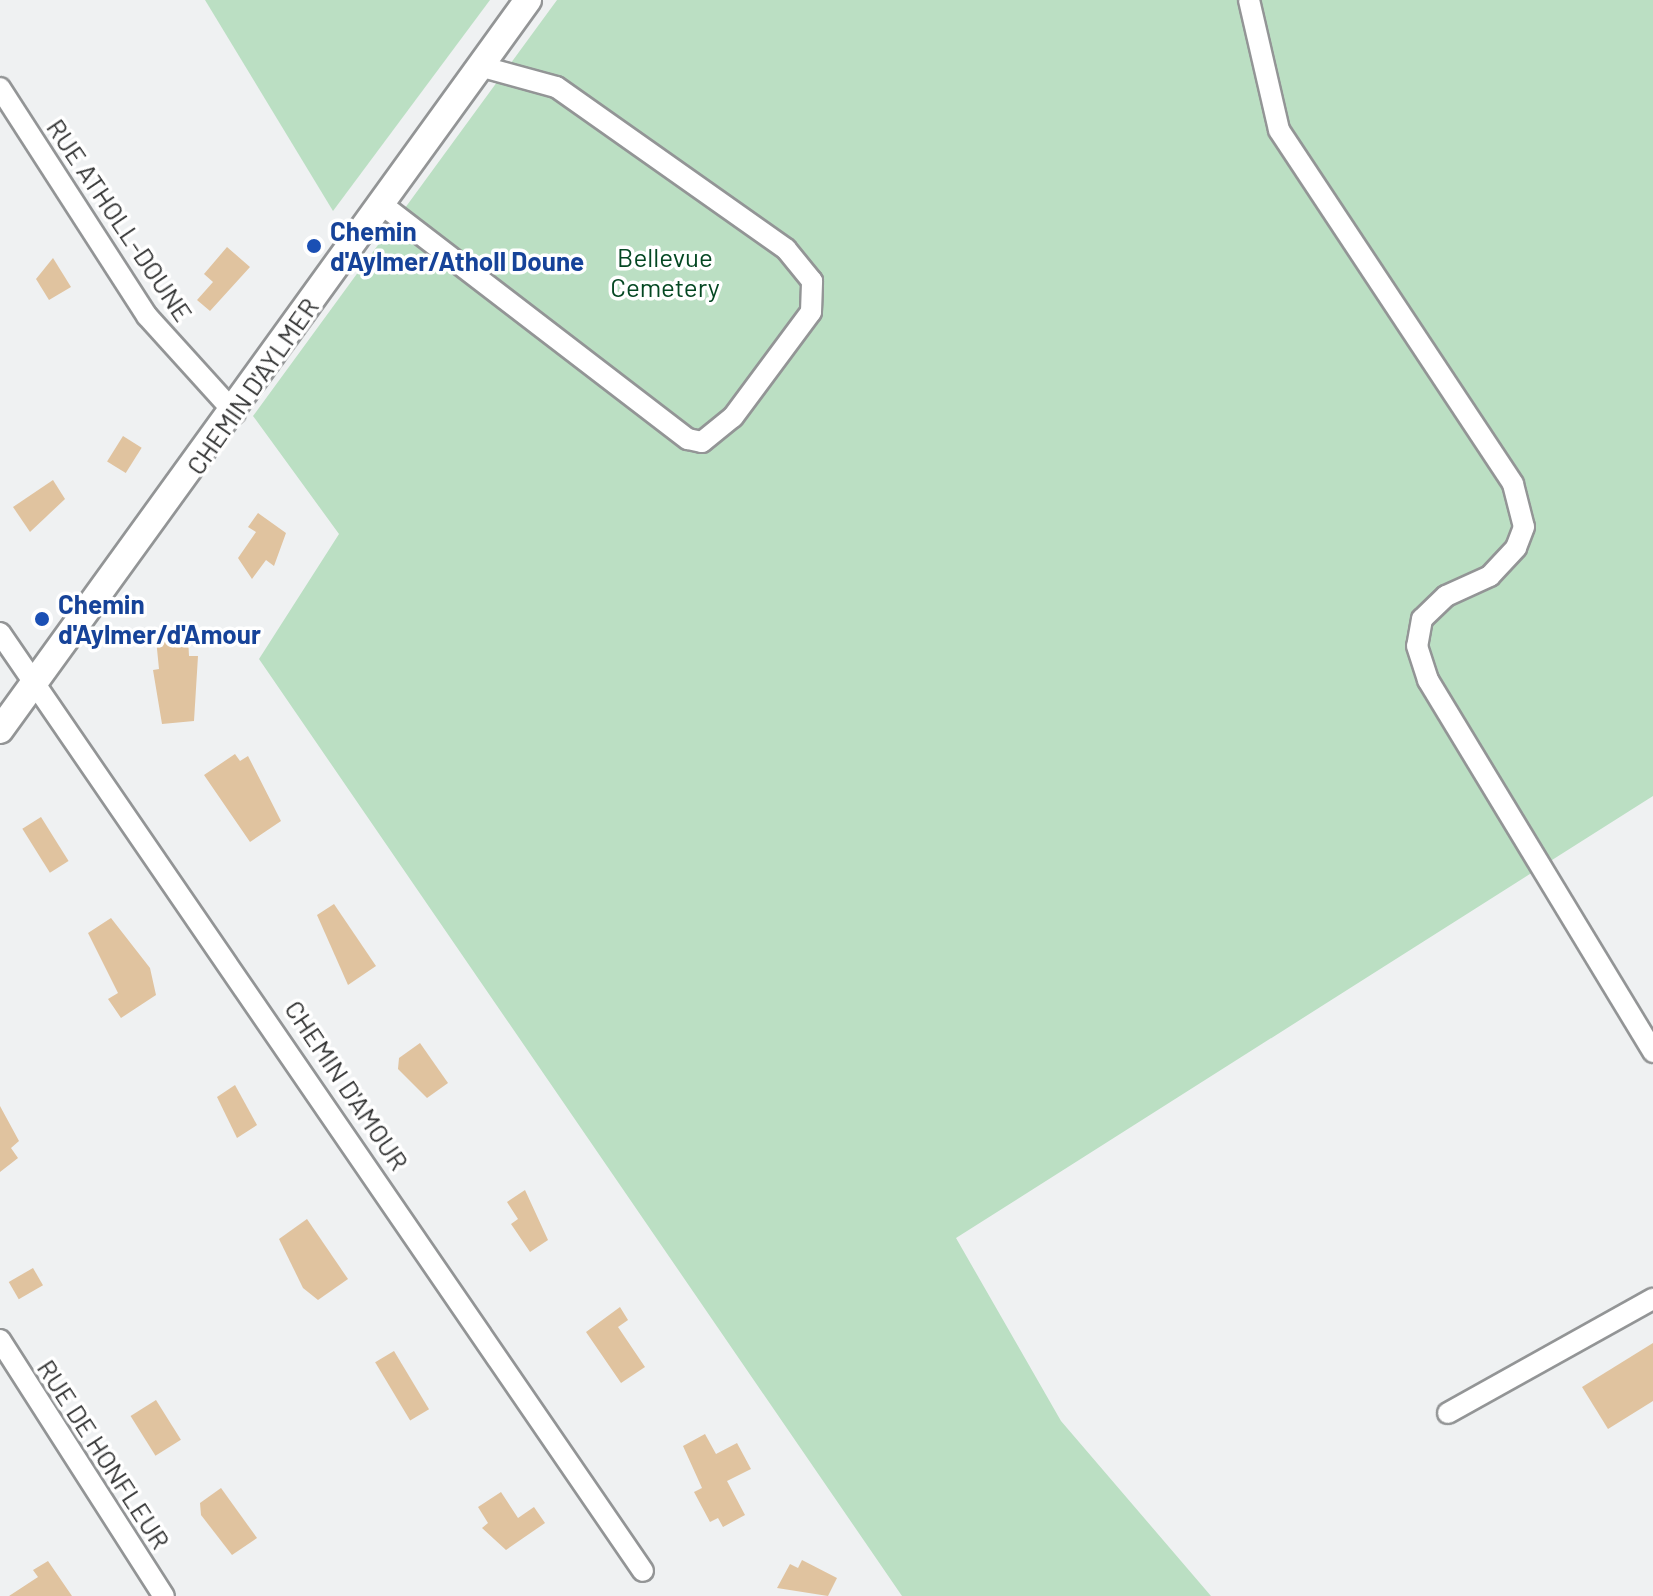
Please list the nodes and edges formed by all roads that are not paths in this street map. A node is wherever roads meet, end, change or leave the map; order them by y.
1 (528, 0) edge
2 (1249, 0) edge
3 (480, 66) junction
4 (0, 88) edge
5 (380, 203) junction
6 (235, 413) junction
7 (0, 633) edge
8 (37, 679) junction
9 (0, 730) edge
10 (1653, 1052) edge
11 (1653, 1299) edge
12 (0, 1340) edge
13 (1448, 1413) dead end
14 (643, 1571) dead end
15 (164, 1596) edge

1 - 3 main road, CHEMIN D'AYLMER
2 - 10 street
3 - 5 main road, CHEMIN D'AYLMER
3 - 5 street
4 - 6 street, RUE ATHOLL-DOUNE
5 - 6 main road, CHEMIN D'AYLMER
6 - 8 main road, CHEMIN D'AYLMER
7 - 8 street, CHEMIN D'AMOUR
8 - 9 main road, CHEMIN D'AYLMER
8 - 14 street, CHEMIN D'AMOUR
11 - 13 street
12 - 15 street, RUE DE HONFLEUR

